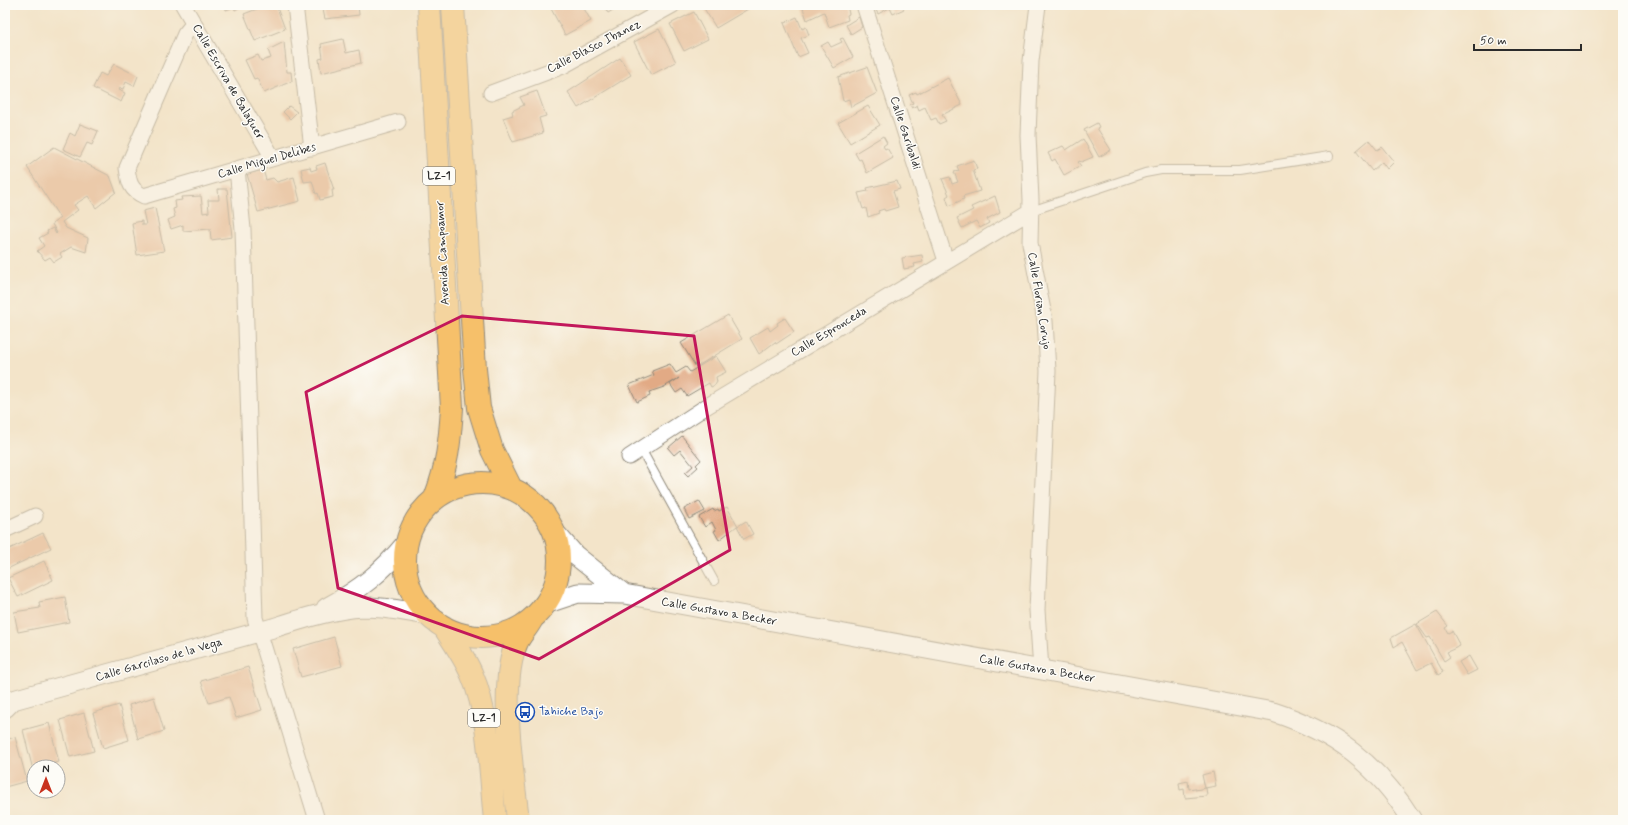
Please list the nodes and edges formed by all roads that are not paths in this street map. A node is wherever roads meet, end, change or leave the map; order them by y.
1 (183, 5) edge
2 (295, 5) edge
3 (429, 5) edge
4 (453, 5) edge
5 (673, 5) edge
6 (864, 5) edge
7 (1038, 5) edge
8 (194, 23) junction
9 (490, 93) dead end
10 (398, 122) dead end
11 (312, 148) junction
12 (1329, 156) dead end
13 (273, 158) junction
14 (237, 169) junction
15 (1031, 211) junction
16 (946, 261) junction
17 (635, 453) joint
18 (511, 488) junction
19 (435, 498) junction
20 (35, 516) dead end
21 (5, 530) edge
22 (553, 530) junction
23 (406, 543) junction
24 (714, 581) dead end
25 (624, 594) junction
26 (539, 611) junction
27 (315, 615) junction
28 (436, 621) junction
29 (259, 632) junction
30 (1041, 670) junction
31 (5, 708) edge
32 (316, 820) edge
33 (495, 820) edge
34 (518, 820) edge
35 (1412, 820) edge

1 - 8 street, Calle Escriva de Balaguer
2 - 11 street
3 - 19 highway, Avenida Campoamor / LZ-1
4 - 18 highway, Avenida Campoamor / LZ-1
5 - 9 street, Calle Blasco Ibanez
6 - 16 street, Calle Garibaldi
7 - 15 street, Calle Florian Corujo
8 - 13 street, Calle Escriva de Balaguer
8 - 14 street, Calle Miguel Delibes
10 - 11 street, Calle Miguel Delibes
11 - 13 street, Calle Miguel Delibes
12 - 15 lane
13 - 14 street, Calle Miguel Delibes
14 - 29 street
15 - 16 street, Calle Espronceda
15 - 30 street, Calle Florian Corujo
16 - 17 street, Calle Espronceda
17 - 24 lane
18 - 19 highway, LZ-1
18 - 22 highway, LZ-1
19 - 23 highway, LZ-1
20 - 21 street
22 - 25 street, Calle Gustavo a Becker
22 - 26 highway, LZ-1
23 - 27 street, Calle Garcilaso de la Vega
23 - 28 highway, LZ-1
25 - 26 street, Calle Gustavo a Becker
25 - 30 street, Calle Gustavo a Becker
26 - 28 highway
26 - 34 highway, LZ-1
27 - 28 street, Calle Garcilaso de la Vega
27 - 29 street, Calle Garcilaso de la Vega
28 - 33 highway, LZ-1
29 - 31 street, Calle Garcilaso de la Vega
29 - 32 street
30 - 35 street, Calle Gustavo a Becker

